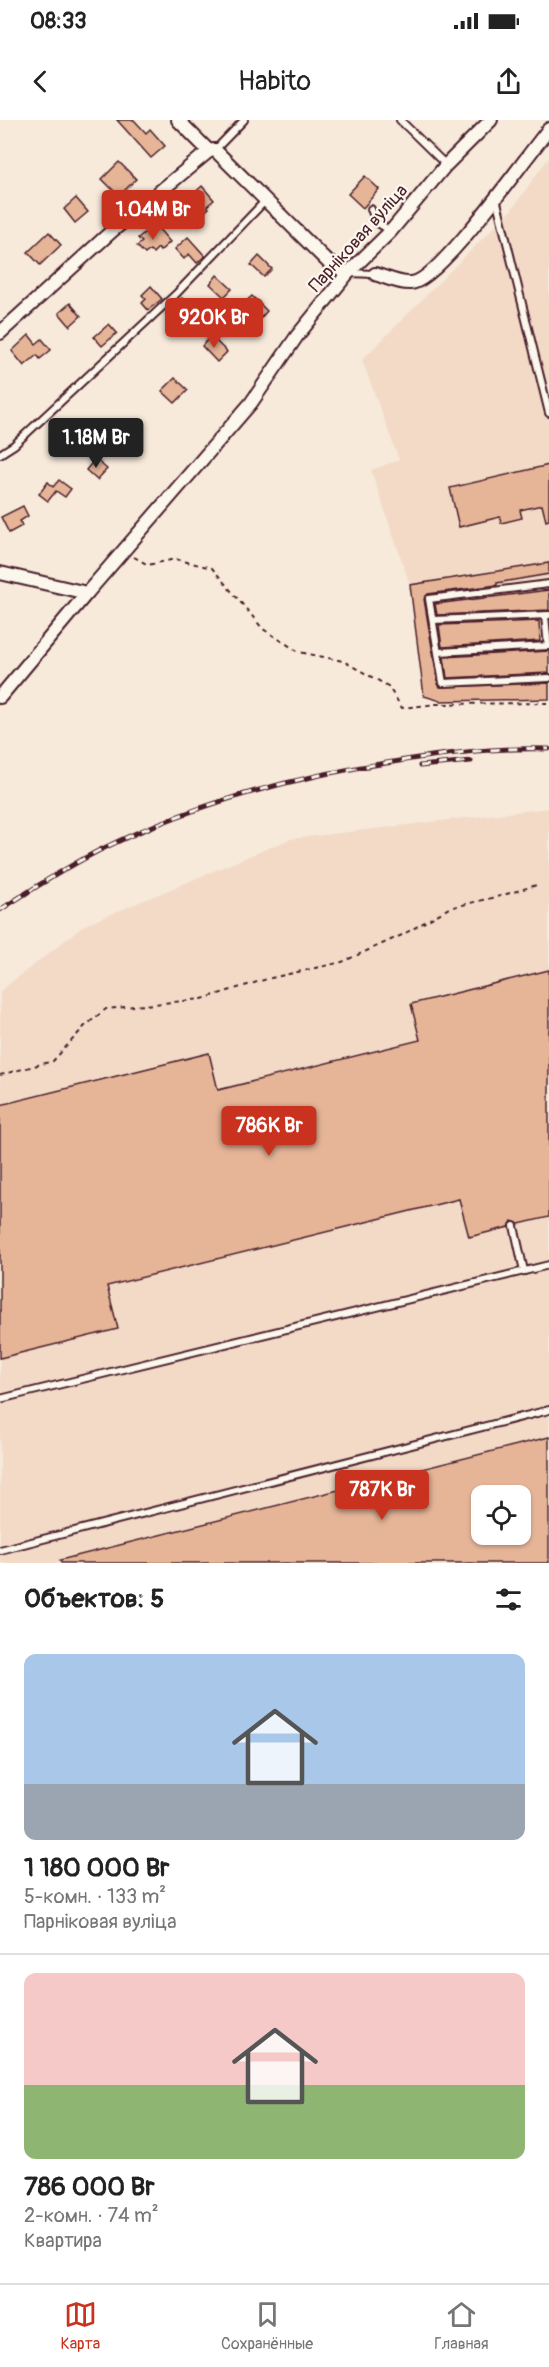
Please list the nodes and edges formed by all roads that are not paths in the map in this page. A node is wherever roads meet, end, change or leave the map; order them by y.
1 (178, 120) edge
2 (244, 120) edge
3 (400, 120) edge
4 (491, 120) edge
5 (549, 129) edge
6 (212, 151) junction
7 (446, 165) junction
8 (496, 198) junction
9 (266, 200) junction
10 (371, 209) dead end
11 (391, 231) junction
12 (348, 273) junction
13 (375, 274) joint
14 (0, 333) edge
15 (549, 413) edge
16 (0, 454) edge
17 (0, 573) edge
18 (549, 584) edge
19 (87, 593) junction
20 (547, 616) edge
21 (433, 620) junction
22 (549, 646) edge
23 (439, 652) junction
24 (549, 678) edge
25 (0, 697) edge
26 (514, 1226) dead end
27 (549, 1264) edge
28 (524, 1270) junction
29 (0, 1399) edge
30 (549, 1410) edge
31 (0, 1550) edge

1 - 6 street
2 - 6 lane
3 - 7 lane
4 - 7 street, Парніковая вуліца
5 - 8 street
6 - 9 street
6 - 14 street
7 - 11 street, Парніковая вуліца
8 - 13 street
8 - 15 lane
9 - 12 street
9 - 16 lane
10 - 11 lane
11 - 12 street, Парніковая вуліца
12 - 13 lane
12 - 19 street, Парніковая вуліца
17 - 19 street
18 - 21 lane
19 - 25 street, Парніковая вуліца
20 - 21 lane
20 - 22 lane
21 - 23 lane
22 - 23 lane
23 - 24 lane
26 - 28 lane
27 - 28 lane
28 - 29 lane
30 - 31 lane

